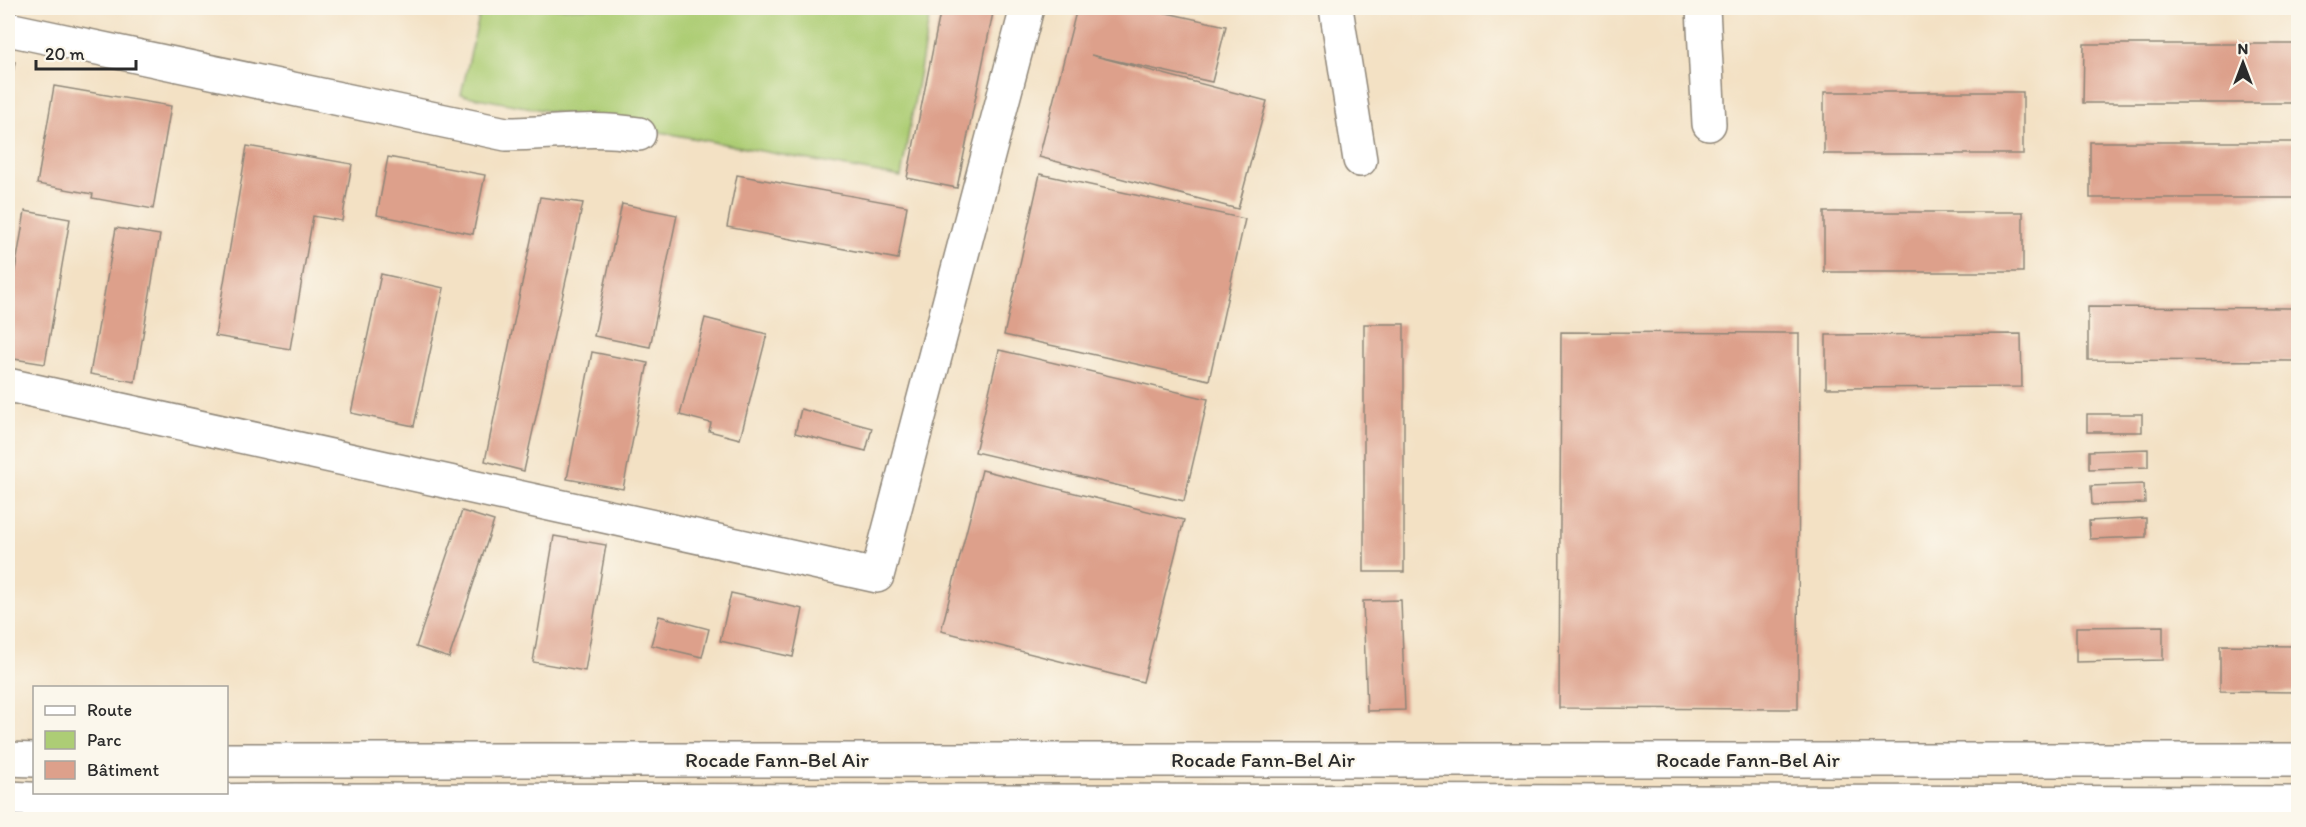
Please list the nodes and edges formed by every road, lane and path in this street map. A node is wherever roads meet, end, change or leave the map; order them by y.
1 (1027, 8) edge
2 (1336, 8) edge
3 (1703, 8) edge
4 (8, 28) edge
5 (1709, 124) dead end
6 (639, 134) dead end
7 (1360, 160) dead end
8 (8, 385) edge
9 (8, 759) edge
10 (33, 760) edge
11 (228, 760) edge
12 (2298, 760) edge
13 (8, 798) edge
14 (2298, 803) edge
15 (2054, 811) edge

1 - 8 street
2 - 7 street
3 - 5 street
4 - 6 street
9 - 10 street
11 - 12 street, Rocade Fann-Bel Air
13 - 15 street, Rocade Fann-Bel Air
14 - 15 street, Rocade Fann-Bel Air

